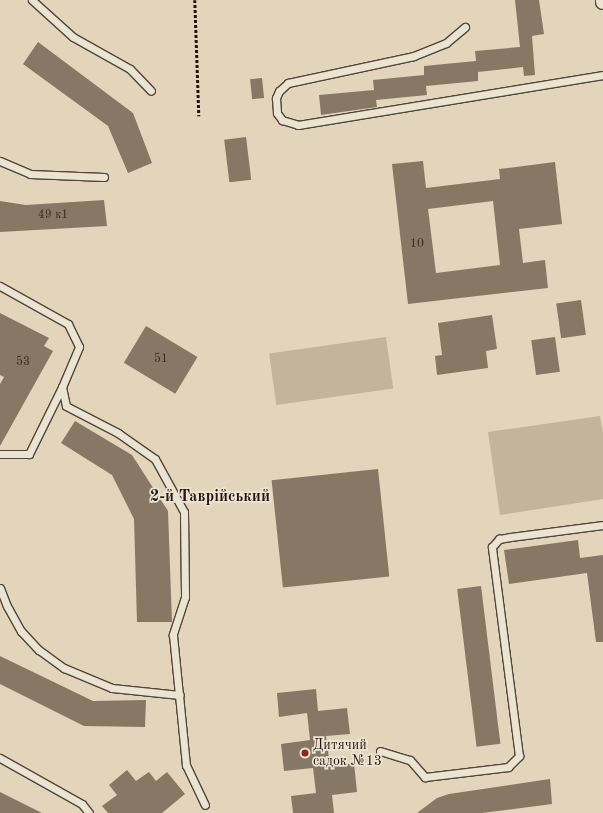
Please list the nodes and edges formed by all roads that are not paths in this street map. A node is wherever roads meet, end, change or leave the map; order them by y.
1 (32, 0) edge
2 (465, 27) dead end
3 (603, 75) edge
4 (151, 91) dead end
5 (0, 161) edge
6 (104, 177) dead end
7 (0, 286) edge
8 (62, 387) junction
9 (0, 454) edge
10 (603, 525) edge
11 (0, 588) edge
12 (180, 695) junction
13 (380, 751) dead end
14 (0, 758) edge
15 (205, 805) dead end
16 (89, 813) edge

1 - 4 lane
2 - 3 lane
5 - 6 lane
7 - 8 lane
8 - 9 lane
8 - 12 lane
10 - 13 lane
11 - 12 lane
12 - 15 lane
14 - 16 lane

